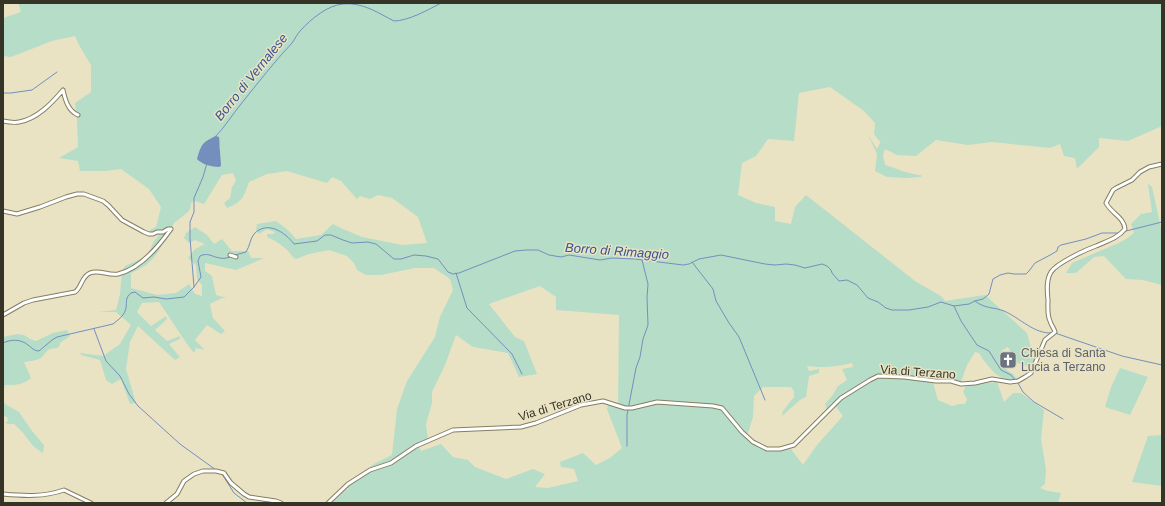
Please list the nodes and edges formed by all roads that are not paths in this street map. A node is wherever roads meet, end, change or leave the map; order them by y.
1 (78, 115) dead end
2 (3, 121) edge
3 (1162, 164) edge
4 (3, 211) edge
5 (230, 255) dead end
6 (236, 256) dead end
7 (3, 315) edge
8 (3, 494) edge
9 (91, 503) edge
10 (166, 503) edge
11 (280, 503) edge
12 (328, 503) edge

1 - 2 street
3 - 12 street, Via di Terzano
4 - 7 street
5 - 6 street
8 - 9 street
10 - 11 street

